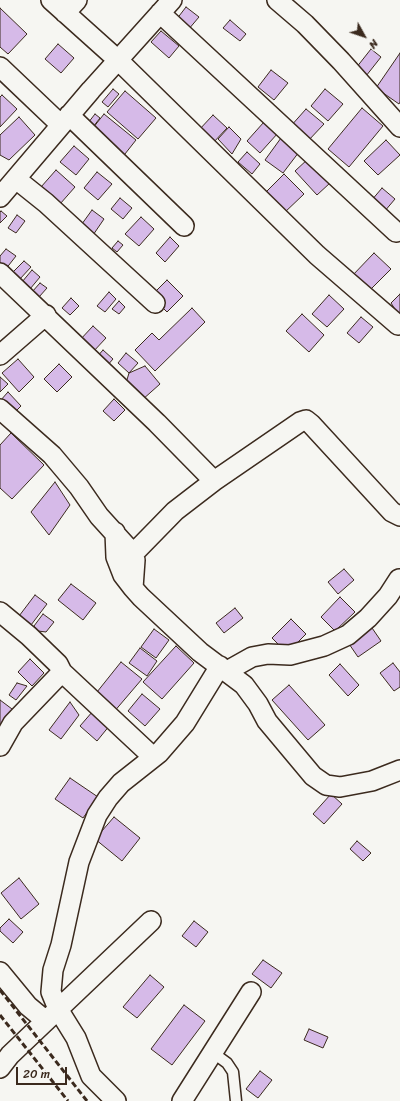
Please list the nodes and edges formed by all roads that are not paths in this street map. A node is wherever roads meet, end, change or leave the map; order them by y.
1 (51, 0) edge
2 (277, 0) edge
3 (71, 6) edge
4 (166, 6) edge
5 (119, 60) junction
6 (0, 67) edge
7 (65, 120) junction
8 (400, 127) edge
9 (7, 184) edge
10 (184, 226) dead end
11 (396, 232) dead end
12 (0, 273) edge
13 (155, 302) dead end
14 (46, 316) junction
15 (398, 325) dead end
16 (0, 355) edge
17 (0, 409) edge
18 (214, 481) junction
19 (400, 516) edge
20 (115, 532) junction
21 (132, 555) junction
22 (399, 579) dead end
23 (133, 588) junction
24 (0, 612) edge
25 (223, 668) junction
26 (62, 672) junction
27 (0, 746) edge
28 (153, 757) junction
29 (400, 770) edge
30 (151, 921) dead end
31 (0, 972) edge
32 (251, 992) dead end
33 (52, 1015) junction
34 (212, 1052) junction
35 (0, 1068) edge
36 (116, 1101) edge
37 (182, 1101) edge
38 (236, 1101) edge

1 - 3 street
2 - 8 street
3 - 5 street
4 - 5 street
4 - 11 street
5 - 7 street
5 - 15 street
6 - 7 street
7 - 9 street
7 - 10 street
9 - 13 street
12 - 14 street
14 - 16 street
14 - 18 street
17 - 20 street
18 - 19 street
18 - 21 street
20 - 21 street
20 - 23 street
21 - 23 street
22 - 25 street
23 - 25 street
24 - 26 street
25 - 28 street
25 - 29 street
26 - 27 street
26 - 28 street
28 - 33 street
30 - 33 street
31 - 33 street
32 - 34 street
33 - 35 street
33 - 36 street
34 - 37 street
34 - 38 lane

